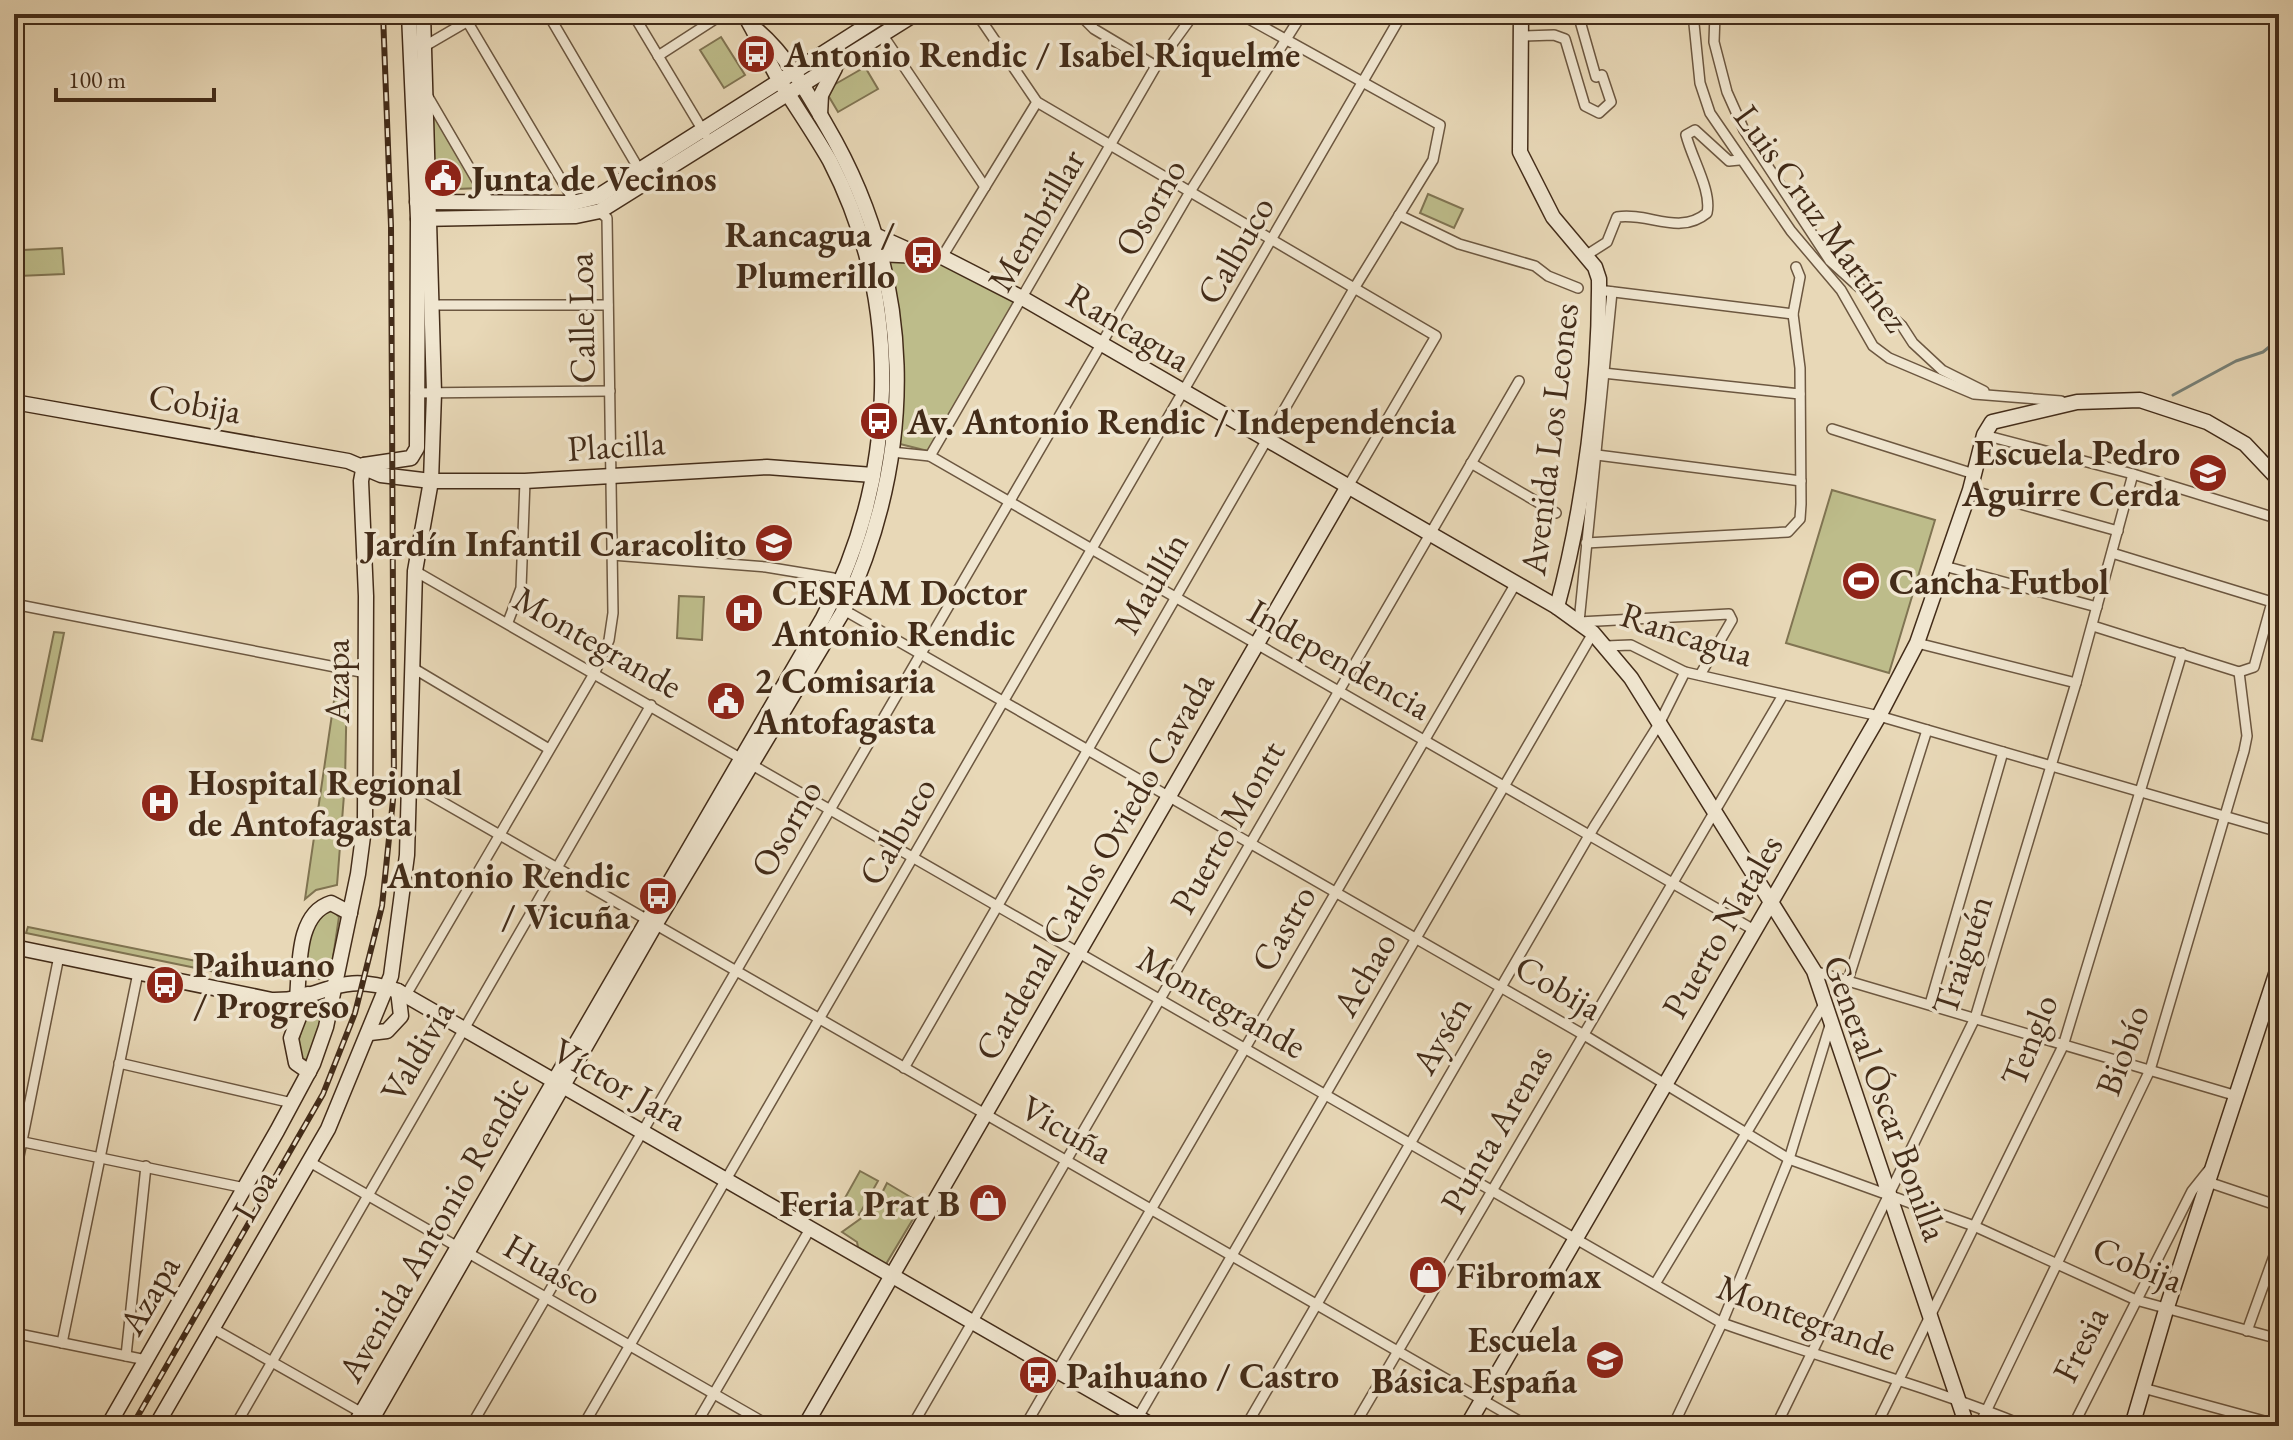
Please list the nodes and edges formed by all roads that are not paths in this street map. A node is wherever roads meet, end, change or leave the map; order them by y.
1 (409, 14) edge
2 (423, 14) edge
3 (480, 14) edge
4 (548, 14) edge
5 (633, 14) edge
6 (915, 14) edge
7 (977, 14) edge
8 (1079, 14) edge
9 (1194, 14) edge
10 (1240, 14) edge
11 (1302, 14) edge
12 (1402, 14) edge
13 (1521, 14) edge
14 (1578, 14) edge
15 (1693, 14) edge
16 (1715, 14) edge
17 (718, 15) edge
18 (882, 15) edge
19 (748, 20) edge
20 (467, 21) junction
21 (860, 21) edge
22 (882, 34) junction
23 (1521, 36) junction
24 (1287, 40) junction
25 (425, 46) junction
26 (658, 56) junction
27 (838, 63) junction
28 (1156, 66) junction
29 (797, 79) junction
30 (779, 80) junction
31 (1366, 81) junction
32 (788, 94) junction
33 (426, 95) junction
34 (1037, 102) junction
35 (820, 115) junction
36 (702, 129) junction
37 (711, 142) junction
38 (1111, 144) junction
39 (1739, 160) junction
40 (640, 171) junction
41 (985, 187) junction
42 (1191, 190) junction
43 (424, 202) junction
44 (490, 203) junction
45 (573, 203) junction
46 (600, 211) junction
47 (1399, 215) junction
48 (424, 218) junction
49 (857, 232) junction
50 (877, 236) junction
51 (1274, 239) junction
52 (882, 255) junction
53 (919, 255) junction
54 (1585, 256) junction
55 (942, 257) junction
56 (1796, 267) dead end
57 (1355, 287) junction
58 (1578, 288) dead end
59 (1605, 291) junction
60 (1024, 299) junction
61 (433, 305) junction
62 (608, 305) junction
63 (1793, 314) junction
64 (1100, 345) junction
65 (1603, 373) junction
66 (1519, 381) dead end
67 (610, 391) junction
68 (415, 393) junction
69 (434, 393) junction
70 (1184, 394) junction
71 (1800, 394) junction
72 (1994, 396) junction
73 (14, 402) edge
74 (2077, 402) junction
75 (1832, 429) dead end
76 (1984, 435) junction
77 (1266, 441) junction
78 (892, 452) junction
79 (1597, 455) junction
80 (930, 456) junction
81 (1471, 463) junction
82 (364, 465) junction
83 (1974, 474) junction
84 (2133, 474) junction
85 (873, 475) junction
86 (611, 476) junction
87 (2279, 480) edge
88 (431, 481) junction
89 (525, 481) junction
90 (1801, 481) junction
91 (1347, 488) junction
92 (1970, 490) junction
93 (1008, 502) junction
94 (1556, 513) dead end
95 (2279, 519) edge
96 (2118, 531) junction
97 (1430, 534) junction
98 (1586, 543) junction
99 (1093, 550) junction
100 (2112, 553) junction
101 (612, 555) junction
102 (1944, 566) junction
103 (415, 571) junction
104 (840, 582) junction
105 (1516, 583) junction
106 (1175, 598) junction
107 (14, 604) edge
108 (1557, 607) junction
109 (2097, 607) junction
110 (844, 610) junction
111 (508, 622) junction
112 (1579, 622) junction
113 (2093, 626) junction
114 (1593, 633) junction
115 (1917, 643) junction
116 (1257, 644) junction
117 (1606, 646) junction
118 (2182, 653) junction
119 (919, 656) junction
120 (413, 668) junction
121 (595, 672) junction
122 (1685, 672) junction
123 (2239, 672) junction
124 (366, 673) junction
125 (1700, 675) junction
126 (2076, 683) junction
127 (1339, 691) junction
128 (1783, 695) junction
129 (1003, 704) junction
130 (651, 705) junction
131 (1879, 716) junction
132 (1659, 724) junction
133 (1927, 730) junction
134 (1424, 740) junction
135 (549, 749) junction
136 (1086, 752) junction
137 (2003, 752) junction
138 (747, 761) junction
139 (2049, 765) junction
140 (411, 784) junction
141 (1505, 787) junction
142 (2138, 791) junction
143 (1168, 798) junction
144 (830, 808) junction
145 (1713, 815) junction
146 (2224, 816) junction
147 (2279, 832) edge
148 (499, 835) junction
149 (1590, 835) junction
150 (1250, 844) junction
151 (914, 857) junction
152 (555, 867) junction
153 (1673, 883) junction
154 (1335, 893) junction
155 (1770, 903) junction
156 (998, 905) junction
157 (350, 913) junction
158 (650, 922) junction
159 (1754, 930) junction
160 (1416, 940) junction
161 (14, 947) edge
162 (1079, 952) junction
163 (59, 956) junction
164 (735, 971) junction
165 (1814, 971) junction
166 (2278, 971) edge
167 (138, 973) junction
168 (1848, 980) junction
169 (334, 984) junction
170 (1501, 988) junction
171 (397, 991) junction
172 (302, 996) junction
173 (1160, 999) junction
174 (1826, 1001) junction
175 (1930, 1004) junction
176 (1975, 1018) junction
177 (820, 1019) junction
178 (1832, 1019) junction
179 (463, 1028) junction
180 (370, 1033) junction
181 (1584, 1035) junction
182 (2063, 1046) junction
183 (1246, 1048) junction
184 (119, 1063) junction
185 (904, 1068) junction
186 (2150, 1070) junction
187 (309, 1072) junction
188 (558, 1083) junction
189 (1665, 1084) junction
190 (1326, 1095) junction
191 (2237, 1096) junction
192 (292, 1103) junction
193 (985, 1114) junction
194 (642, 1132) junction
195 (1746, 1133) junction
196 (18, 1141) edge
197 (1411, 1143) junction
198 (100, 1156) junction
199 (1789, 1159) junction
200 (308, 1161) junction
201 (1066, 1161) junction
202 (2213, 1165) junction
203 (146, 1166) junction
204 (726, 1180) junction
205 (14, 1181) edge
206 (2208, 1182) junction
207 (245, 1188) junction
208 (1492, 1190) junction
209 (1892, 1193) junction
210 (367, 1195) junction
211 (2279, 1206) edge
212 (1151, 1210) junction
213 (1974, 1226) junction
214 (810, 1229) junction
215 (1576, 1238) junction
216 (2279, 1242) edge
217 (462, 1250) junction
218 (1232, 1256) junction
219 (2057, 1263) junction
220 (892, 1275) junction
221 (1655, 1284) junction
222 (545, 1297) junction
223 (2136, 1300) junction
224 (1316, 1305) junction
225 (2166, 1310) junction
226 (1930, 1317) junction
227 (973, 1322) junction
228 (1722, 1323) junction
229 (212, 1328) junction
230 (2247, 1331) junction
231 (14, 1333) edge
232 (2279, 1339) edge
233 (62, 1343) junction
234 (630, 1346) junction
235 (1397, 1352) junction
236 (1811, 1355) junction
237 (126, 1356) junction
238 (146, 1360) junction
239 (272, 1362) junction
240 (1057, 1371) junction
241 (1900, 1380) junction
242 (2143, 1388) junction
243 (714, 1394) junction
244 (1482, 1400) junction
245 (1961, 1402) junction
246 (1987, 1411) junction
247 (368, 1422) edge
248 (1136, 1422) edge
249 (2279, 1425) edge
250 (108, 1426) edge
251 (156, 1426) edge
252 (235, 1426) edge
253 (471, 1426) edge
254 (583, 1426) edge
255 (695, 1426) edge
256 (770, 1426) edge
257 (805, 1426) edge
258 (912, 1426) edge
259 (1025, 1426) edge
260 (1153, 1426) edge
261 (1246, 1426) edge
262 (1354, 1426) edge
263 (1467, 1426) edge
264 (1528, 1426) edge
265 (1673, 1426) edge
266 (1776, 1426) edge
267 (1876, 1426) edge
268 (1967, 1426) edge
269 (1979, 1426) edge
270 (2025, 1426) edge
271 (2073, 1426) edge
272 (2132, 1426) edge

1 - 43 street
2 - 25 street
3 - 20 street
4 - 40 street
5 - 26 street
6 - 22 street
7 - 34 street
8 - 28 street
9 - 28 street, Membrillar
10 - 24 street
11 - 24 street, Osorno
12 - 31 street, Calbuco
13 - 23 street, Avenida Los Leones
14 - 23 street
15 - 39 street, Luis Cruz Martínez
16 - 72 street
17 - 26 street
18 - 21 street
19 - 29 street, Avenida Antonio Rendic
19 - 30 street, Avenida Antonio Rendic
20 - 25 street
20 - 45 street, Calle Loa
21 - 29 street
22 - 27 street
22 - 41 street
23 - 54 street, Avenida Los Leones
24 - 31 street
24 - 42 street, Osorno
25 - 33 street
26 - 36 street
27 - 29 street
27 - 35 street
28 - 38 street, Membrillar
29 - 30 street
29 - 32 street
29 - 35 street, Avenida Antonio Rendic
30 - 32 street, Avenida Antonio Rendic
30 - 36 street
31 - 47 street, Maullín
31 - 51 street, Calbuco
32 - 37 street
32 - 49 street, Avenida Antonio Rendic
33 - 43 street
33 - 44 street
34 - 38 street
34 - 41 street
35 - 50 street, Avenida Antonio Rendic
36 - 37 street
36 - 40 street
37 - 46 street
38 - 42 street
38 - 60 street, Membrillar
39 - 54 street
39 - 72 street, Luis Cruz Martínez
40 - 45 street
41 - 55 street
42 - 51 street
42 - 64 street, Osorno
43 - 44 street
43 - 48 street
44 - 45 street
45 - 46 street, Calle Loa
46 - 48 street
46 - 62 street, Calle Loa
47 - 57 street, Maullín
47 - 58 street
48 - 61 street
48 - 68 street
49 - 52 street, Avenida Antonio Rendic
49 - 85 street, Avenida Antonio Rendic
50 - 52 street, Avenida Antonio Rendic
50 - 53 street, Rancagua
51 - 57 street
51 - 70 street, Calbuco
52 - 53 street, Rancagua
52 - 78 street, Avenida Antonio Rendic
53 - 55 street, Rancagua
54 - 59 street, Avenida Los Leones
55 - 60 street, Rancagua
56 - 63 street
57 - 77 street, Maullín
57 - 91 street, Cardenal Carlos Oviedo Cavada
59 - 63 street
59 - 65 street, Avenida Los Leones
59 - 108 street, Avenida Los Leones
60 - 64 street, Rancagua
60 - 80 street, Membrillar
61 - 62 street
61 - 69 street
62 - 67 street, Calle Loa
63 - 71 street
64 - 70 street, Rancagua
64 - 93 street, Osorno
65 - 71 street
65 - 79 street, Avenida Los Leones
66 - 81 street, Puerto Montt
67 - 69 street
67 - 86 street, Calle Loa
68 - 69 street
68 - 82 street
69 - 88 street
70 - 77 street, Rancagua
70 - 99 street, Calbuco
71 - 90 street
72 - 74 street, Luis Cruz Martínez
73 - 82 street, Cobija
74 - 76 street
74 - 87 street
75 - 83 street
76 - 83 street, Puerto Natales
76 - 84 street
77 - 91 street, Rancagua
77 - 106 street, Maullín
78 - 80 street, Independencia
78 - 110 street, Avenida Antonio Rendic
79 - 90 street
79 - 98 street, Avenida Los Leones
80 - 93 street, Independencia
81 - 94 street
81 - 97 street, Puerto Montt
82 - 88 street, Placilla
82 - 124 street, Azapa
83 - 92 street, Puerto Natales
84 - 95 street
84 - 96 street, Traiguén
85 - 86 street, Placilla
85 - 104 street, Avenida Antonio Rendic
86 - 89 street, Placilla
86 - 101 street, Calle Loa
88 - 89 street, Placilla
88 - 103 street
89 - 111 street
90 - 98 street
91 - 97 street, Rancagua
91 - 116 street, Cardenal Carlos Oviedo Cavada
92 - 96 street
92 - 102 street, Puerto Natales
93 - 99 street, Independencia
93 - 119 street, Osorno
96 - 100 street, Traiguén
97 - 105 street, Rancagua
97 - 127 street, Puerto Montt
98 - 112 street, Avenida Los Leones
99 - 106 street, Independencia
99 - 129 street, Calbuco
100 - 109 street, Traiguén
100 - 123 street
101 - 104 street
101 - 121 street, Calle Loa
102 - 109 street
102 - 115 street, Puerto Natales
103 - 111 street, Montegrande
103 - 120 street
104 - 138 street, Avenida Antonio Rendic
105 - 108 street, Rancagua
105 - 134 street, Castro
106 - 116 street, Independencia
106 - 136 street, Maullín
107 - 124 street
108 - 112 street, Rancagua
109 - 113 street, Traiguén
110 - 119 street, Cobija
110 - 138 street, Avenida Antonio Rendic
111 - 121 street, Montegrande
112 - 114 street, Rancagua
112 - 125 street
113 - 118 street
113 - 126 street, Traiguén
114 - 117 street, Rancagua
114 - 141 street, Achao
115 - 126 street
115 - 131 street, Puerto Natales
116 - 127 street, Independencia
116 - 143 street, Cardenal Carlos Oviedo Cavada
117 - 122 street, Rancagua
117 - 132 street, General Óscar Bonilla
118 - 123 street
118 - 142 street, Tenglo
119 - 129 street, Cobija
119 - 144 street, Osorno
120 - 135 street
120 - 140 street
121 - 130 street, Montegrande
121 - 135 street, Calle Loa
122 - 125 street, Rancagua
122 - 132 street, Aysén
123 - 146 street, Biobío
124 - 157 street, Azapa
125 - 128 street, Rancagua
126 - 139 street, Traiguén
127 - 134 street, Independencia
127 - 150 street, Puerto Montt
128 - 131 street, Rancagua
128 - 145 street, Punta Arenas
129 - 136 street, Cobija
129 - 151 street, Calbuco
130 - 138 street, Montegrande
130 - 152 street, Valdivia
131 - 133 street, Rancagua
131 - 155 street, Puerto Natales
132 - 145 street, General Óscar Bonilla
132 - 149 street, Aysén
133 - 137 street, Rancagua
133 - 168 street
134 - 141 street, Independencia
134 - 154 street, Castro
135 - 148 street, Calle Loa
136 - 143 street, Cobija
136 - 156 street, Maullín
137 - 139 street, Rancagua
137 - 175 street
138 - 144 street, Montegrande
138 - 158 street, Avenida Antonio Rendic
139 - 142 street, Rancagua
139 - 176 street, Traiguén
140 - 148 street, Vicuña
140 - 171 street
141 - 149 street, Independencia
141 - 160 street, Achao
142 - 146 street, Rancagua
142 - 182 street, Tenglo
143 - 150 street, Cobija
143 - 162 street, Cardenal Carlos Oviedo Cavada
144 - 151 street, Montegrande
144 - 164 street, Osorno
145 - 153 street, Punta Arenas
145 - 155 street, General Óscar Bonilla
146 - 147 street, Rancagua
146 - 186 street, Biobío
148 - 152 street, Vicuña
148 - 171 street, Calle Loa
149 - 153 street, Independencia
149 - 170 street, Aysén
150 - 154 street, Cobija
150 - 173 street, Puerto Montt
151 - 156 street, Montegrande
151 - 177 street, Calbuco
152 - 158 street, Vicuña
152 - 179 street, Valdivia
153 - 159 street, Independencia
153 - 181 street, Punta Arenas
154 - 160 street, Cobija
154 - 183 street, Castro
155 - 159 street, Puerto Natales
155 - 165 street, General Óscar Bonilla
156 - 162 street, Montegrande
156 - 185 street, Maullín
157 - 169 street, Azapa
157 - 172 street
158 - 164 street, Vicuña
158 - 188 street, Avenida Antonio Rendic
159 - 189 street, Puerto Natales
160 - 170 street, Cobija
160 - 190 street, Achao
161 - 163 street, Víctor Jara
162 - 173 street, Montegrande
162 - 193 street, Cardenal Carlos Oviedo Cavada
163 - 167 street, Víctor Jara
163 - 196 street
164 - 177 street, Vicuña
164 - 194 street, Osorno
165 - 168 street
165 - 174 street, General Óscar Bonilla
166 - 191 street, Fresia
167 - 172 street, Víctor Jara
167 - 184 street
168 - 175 street
169 - 171 street, Víctor Jara
169 - 172 street, Víctor Jara
169 - 187 street, Azapa
170 - 181 street, Cobija
170 - 197 street, Aysén
171 - 179 street, Víctor Jara
171 - 180 street, Loa
171 - 180 street
172 - 187 street
173 - 183 street, Montegrande
173 - 201 street, Puerto Montt
174 - 178 street, General Óscar Bonilla
174 - 195 street
175 - 176 street
176 - 182 street
176 - 209 street, Traiguén
177 - 185 street, Vicuña
177 - 204 street, Calbuco
178 - 199 street
178 - 209 street, General Óscar Bonilla
179 - 188 street, Víctor Jara
179 - 210 street, Valdivia
180 - 200 street, Loa
181 - 189 street, Cobija
181 - 208 street, Punta Arenas
182 - 186 street
182 - 213 street, Tenglo
183 - 190 street, Montegrande
183 - 212 street, Castro
184 - 192 street
184 - 198 street
185 - 193 street, Vicuña
186 - 191 street
186 - 219 street, Biobío
187 - 192 street, Azapa
188 - 194 street, Víctor Jara
188 - 217 street, Avenida Antonio Rendic
189 - 195 street, Cobija
189 - 215 street, Puerto Natales
190 - 197 street, Montegrande
190 - 218 street, Achao
191 - 202 street, Fresia
192 - 207 street, Azapa
193 - 201 street, Vicuña
193 - 220 street, Cardenal Carlos Oviedo Cavada
194 - 204 street, Víctor Jara
194 - 222 street, Osorno
195 - 199 street, Cobija
195 - 221 street
196 - 198 street
196 - 205 street
197 - 208 street, Montegrande
197 - 224 street, Aysén
198 - 203 street
198 - 233 street
199 - 209 street, Cobija
199 - 228 street
200 - 210 street, Huasco
200 - 229 street, Loa
201 - 212 street, Vicuña
201 - 227 street, Puerto Montt
202 - 206 street, Fresia
202 - 223 street, Fresia
203 - 207 street
203 - 237 street
204 - 214 street, Víctor Jara
204 - 234 street, Calbuco
206 - 211 street
206 - 225 street, Fresia
207 - 238 street, Azapa
208 - 215 street, Montegrande
208 - 235 street, Punta Arenas
209 - 213 street, Cobija
209 - 226 street, General Óscar Bonilla
209 - 236 street, Traiguén
210 - 217 street, Huasco
210 - 239 street, Valdivia
212 - 218 street, Vicuña
212 - 240 street, Castro
213 - 219 street, Cobija
213 - 226 street, Tenglo
214 - 220 street, Víctor Jara
214 - 243 street
215 - 221 street, Montegrande
215 - 244 street, Puerto Natales
216 - 230 street
217 - 222 street, Huasco
217 - 247 street, Avenida Antonio Rendic
218 - 224 street, Vicuña
218 - 248 street, Achao
219 - 223 street, Cobija
219 - 246 street, Biobío
220 - 227 street, Víctor Jara
220 - 257 street, Cardenal Carlos Oviedo Cavada
221 - 228 street, Montegrande
222 - 234 street, Huasco
222 - 253 street, Osorno
223 - 225 street, Cobija
223 - 271 street, Fresia
224 - 235 street, Vicuña
224 - 261 street, Aysén
225 - 230 street, Cobija
225 - 242 street, Fresia
226 - 241 street, Tenglo
226 - 245 street, General Óscar Bonilla
227 - 240 street, Víctor Jara
227 - 258 street, Puerto Montt
228 - 236 street, Montegrande
228 - 265 street
229 - 239 street
229 - 251 street, Loa
230 - 232 street, Cobija
231 - 233 street
233 - 237 street
234 - 243 street, Huasco
234 - 254 street, Calbuco
235 - 244 street, Vicuña
235 - 262 street, Punta Arenas
236 - 241 street, Montegrande
236 - 266 street, Traiguén
237 - 238 street
238 - 250 street, Azapa
239 - 247 street
239 - 252 street, Valdivia
240 - 248 street, Víctor Jara
240 - 259 street, Castro
241 - 245 street, Montegrande
241 - 267 street, Tenglo
242 - 249 street
242 - 272 street, Fresia
243 - 255 street
243 - 256 street, Huasco
244 - 263 street, Puerto Natales
244 - 264 street, Vicuña
245 - 246 street, Montegrande
245 - 268 street, General Óscar Bonilla
246 - 269 street, Biobío
246 - 270 street, Montegrande
248 - 260 street, Víctor Jara

